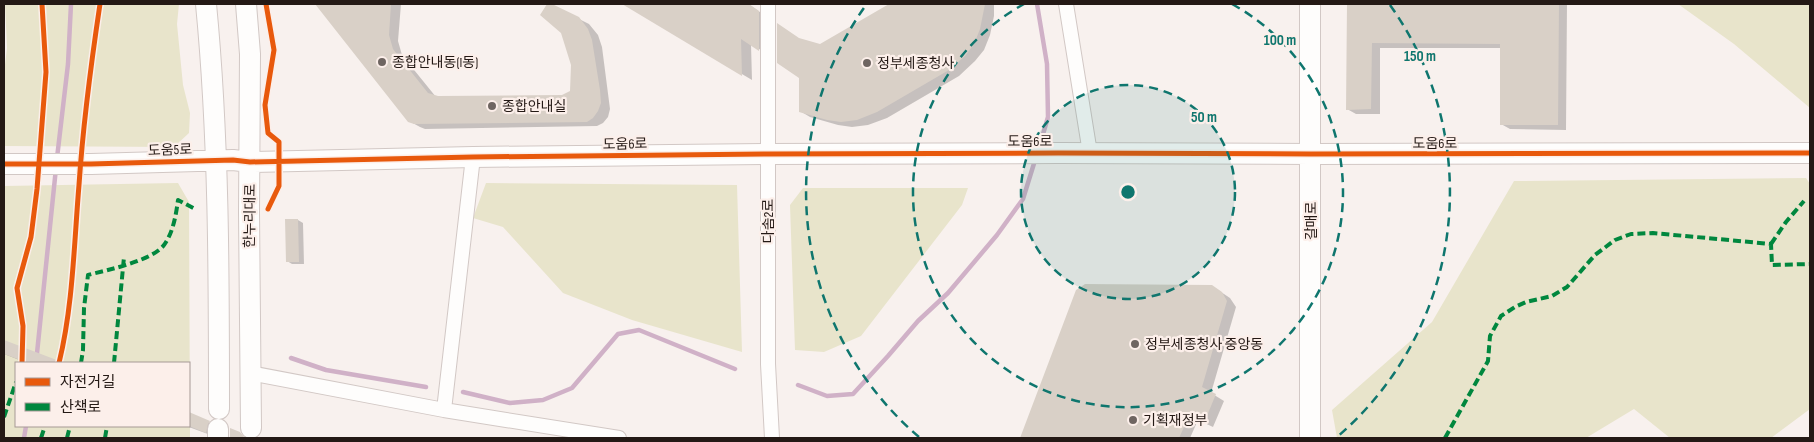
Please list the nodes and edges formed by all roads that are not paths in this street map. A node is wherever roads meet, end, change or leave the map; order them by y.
1 (206, 4) edge
2 (246, 4) edge
3 (768, 4) edge
4 (1066, 4) edge
5 (1310, 4) edge
6 (1090, 153) junction
7 (1810, 153) edge
8 (768, 154) junction
9 (1311, 154) junction
10 (473, 157) junction
11 (217, 160) junction
12 (250, 162) junction
13 (6, 164) edge
14 (250, 373) junction
15 (219, 409) dead end
16 (444, 410) junction
17 (251, 428) dead end
18 (619, 438) edge
19 (772, 438) edge
20 (1310, 438) edge

1 - 11 street
2 - 12 street, 한누리대로
3 - 8 street, 다솜2로
4 - 6 street
5 - 9 street, 갈매로
6 - 8 street, 도움6로
6 - 9 street, 도움6로
7 - 9 street, 도움6로
8 - 10 street, 도움6로
8 - 19 street, 다솜2로
9 - 20 street, 갈매로
10 - 12 street, 도움6로
10 - 16 street
11 - 12 street, 도움5로
11 - 13 street, 도움5로
11 - 15 street
12 - 14 street, 한누리대로
14 - 16 street
14 - 17 street, 한누리대로
16 - 18 street

